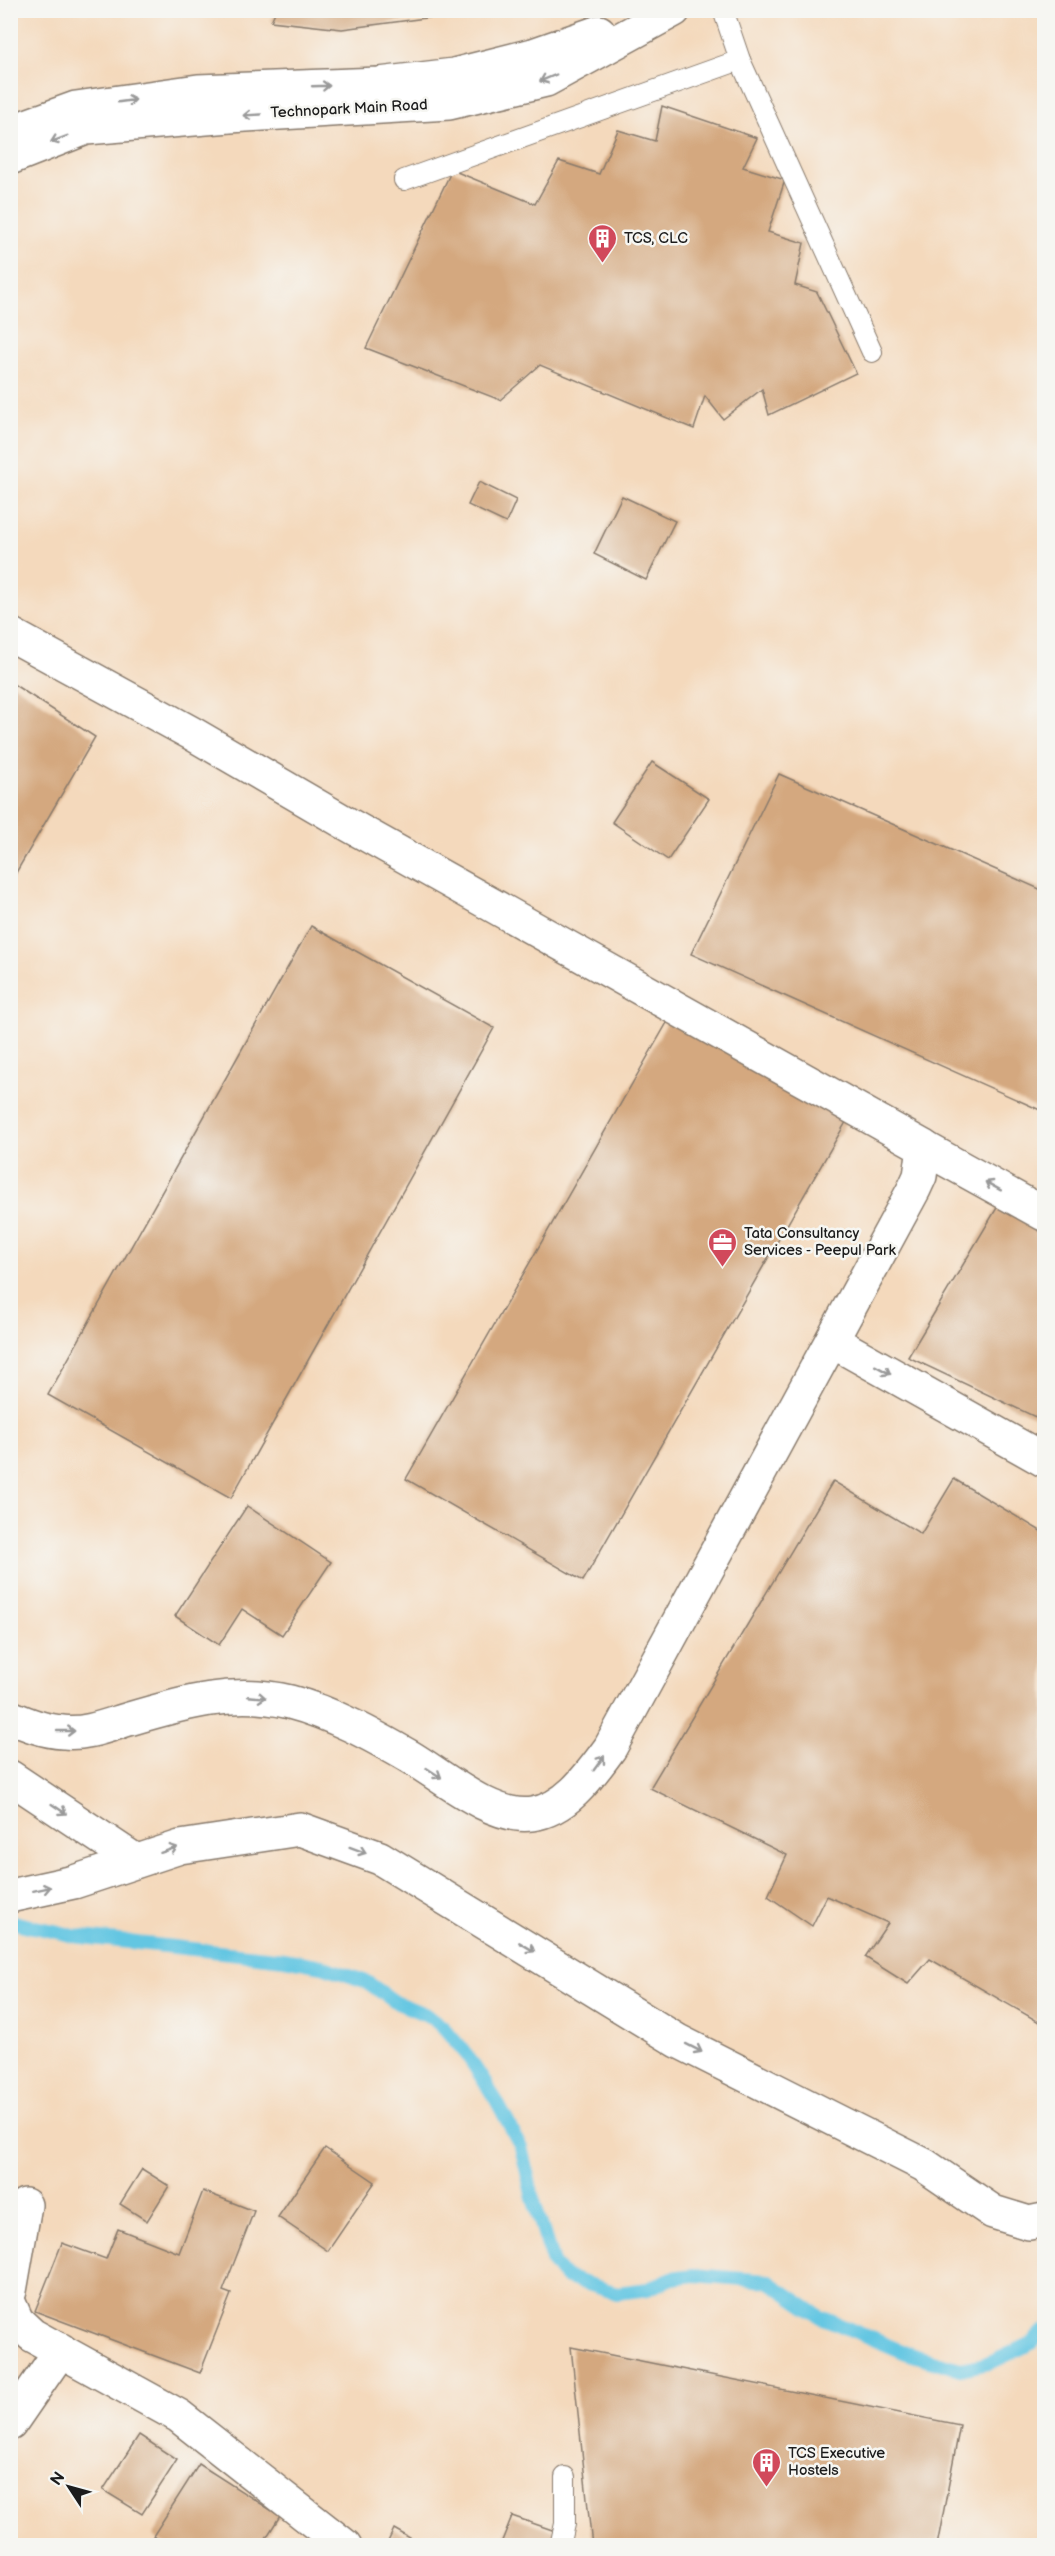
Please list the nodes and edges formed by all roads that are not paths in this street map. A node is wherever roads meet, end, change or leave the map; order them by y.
1 (637, 10) edge
2 (674, 10) edge
3 (723, 10) edge
4 (740, 60) junction
5 (10, 132) edge
6 (10, 158) edge
7 (404, 180) dead end
8 (872, 352) dead end
9 (10, 634) edge
10 (923, 1147) junction
11 (1044, 1214) edge
12 (832, 1341) junction
13 (1044, 1460) edge
14 (10, 1717) edge
15 (10, 1777) edge
16 (136, 1861) junction
17 (10, 1896) edge
18 (26, 2205) dead end
19 (1044, 2220) edge
20 (10, 2291) edge
21 (10, 2305) edge
22 (61, 2350) junction
23 (10, 2424) edge
24 (565, 2477) dead end
25 (345, 2546) edge
26 (560, 2546) edge

5 -> 1 street, Technopark Main Road
2 -> 6 street, Technopark Main Road
3 - 4 lane
4 - 7 lane
4 - 8 lane
9 - 10 street
11 -> 10 street
10 - 12 street
12 -> 13 street
14 -> 12 street
15 -> 16 street
17 -> 16 street
16 -> 19 street
18 - 20 street
21 - 22 street
22 - 23 street
22 - 25 street
24 - 26 lane

